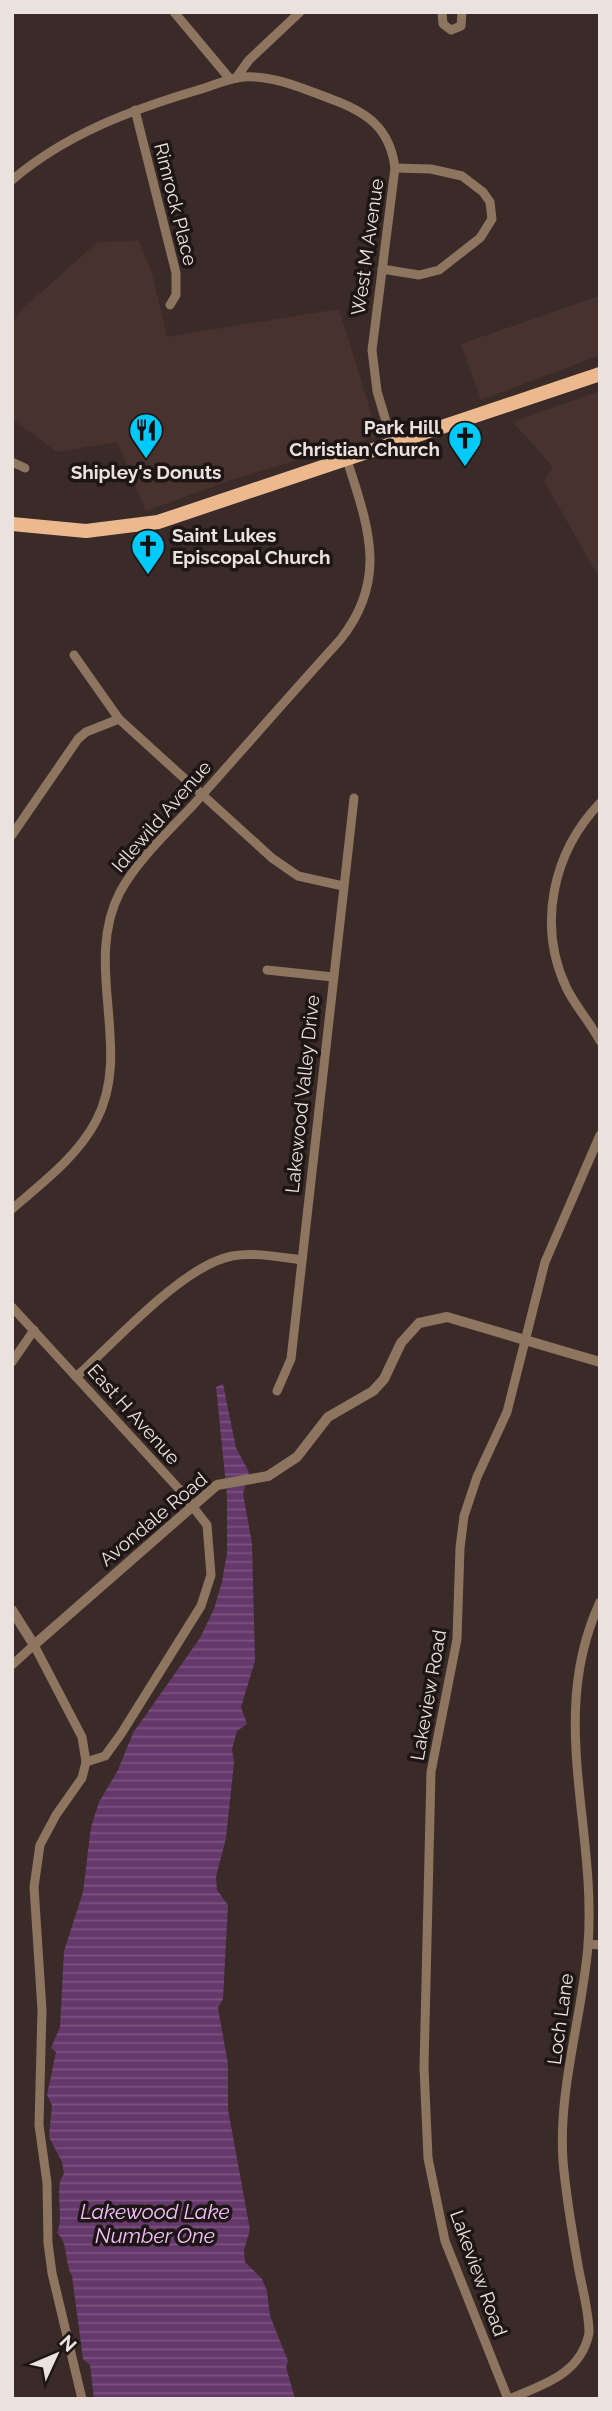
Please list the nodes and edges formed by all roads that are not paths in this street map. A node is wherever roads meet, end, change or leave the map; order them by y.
1 (174, 12) edge
2 (300, 12) edge
3 (462, 12) edge
4 (443, 13) edge
5 (233, 79) junction
6 (135, 110) junction
7 (395, 168) junction
8 (12, 180) edge
9 (382, 270) junction
10 (170, 305) dead end
11 (600, 374) edge
12 (393, 445) junction
13 (347, 460) junction
14 (12, 461) edge
15 (25, 468) dead end
16 (12, 524) edge
17 (74, 655) dead end
18 (119, 719) junction
19 (202, 795) junction
20 (354, 798) dead end
21 (600, 803) edge
22 (12, 835) edge
23 (343, 886) junction
24 (267, 970) dead end
25 (333, 977) junction
26 (597, 1030) edge
27 (600, 1041) edge
28 (600, 1135) edge
29 (12, 1209) edge
30 (302, 1260) junction
31 (12, 1307) edge
32 (34, 1330) junction
33 (526, 1339) junction
34 (12, 1362) edge
35 (600, 1362) edge
36 (76, 1377) junction
37 (277, 1391) dead end
38 (193, 1505) junction
39 (600, 1602) edge
40 (12, 1610) edge
41 (34, 1645) junction
42 (12, 1665) edge
43 (86, 1762) junction
44 (588, 1944) junction
45 (600, 1945) edge
46 (82, 2399) edge
47 (508, 2399) edge

1 - 5 street
2 - 5 street
3 - 4 street
5 - 6 street
5 - 7 street, West M Avenue
6 - 8 street
6 - 10 street, Rimrock Place
7 - 9 street, West M Avenue
7 - 9 street
9 - 12 street, West M Avenue
11 - 12 main road
12 - 13 main road
13 - 16 main road
13 - 19 street, Idlewild Avenue
14 - 15 street
17 - 18 street
18 - 19 street
18 - 22 street
19 - 23 street
19 - 29 street, Idlewild Avenue
20 - 23 street, Lakewood Valley Drive
21 - 26 street
23 - 25 street, Lakewood Valley Drive
24 - 25 street
25 - 30 street, Lakewood Valley Drive
26 - 27 street
28 - 33 street, Lakeview Road
30 - 36 street
30 - 37 street, Lakewood Valley Drive
31 - 32 street, East H Avenue
32 - 34 street
32 - 36 street, East H Avenue
33 - 35 street, Avondale Road
33 - 38 street, Avondale Road
33 - 47 street, Lakeview Road
36 - 38 street, East H Avenue
38 - 41 street, Avondale Road
38 - 43 street, East H Avenue
39 - 44 street, Loch Lane
40 - 41 street
41 - 42 street, Avondale Road
41 - 43 street
43 - 46 street
44 - 45 street
44 - 47 street, Loch Lane

